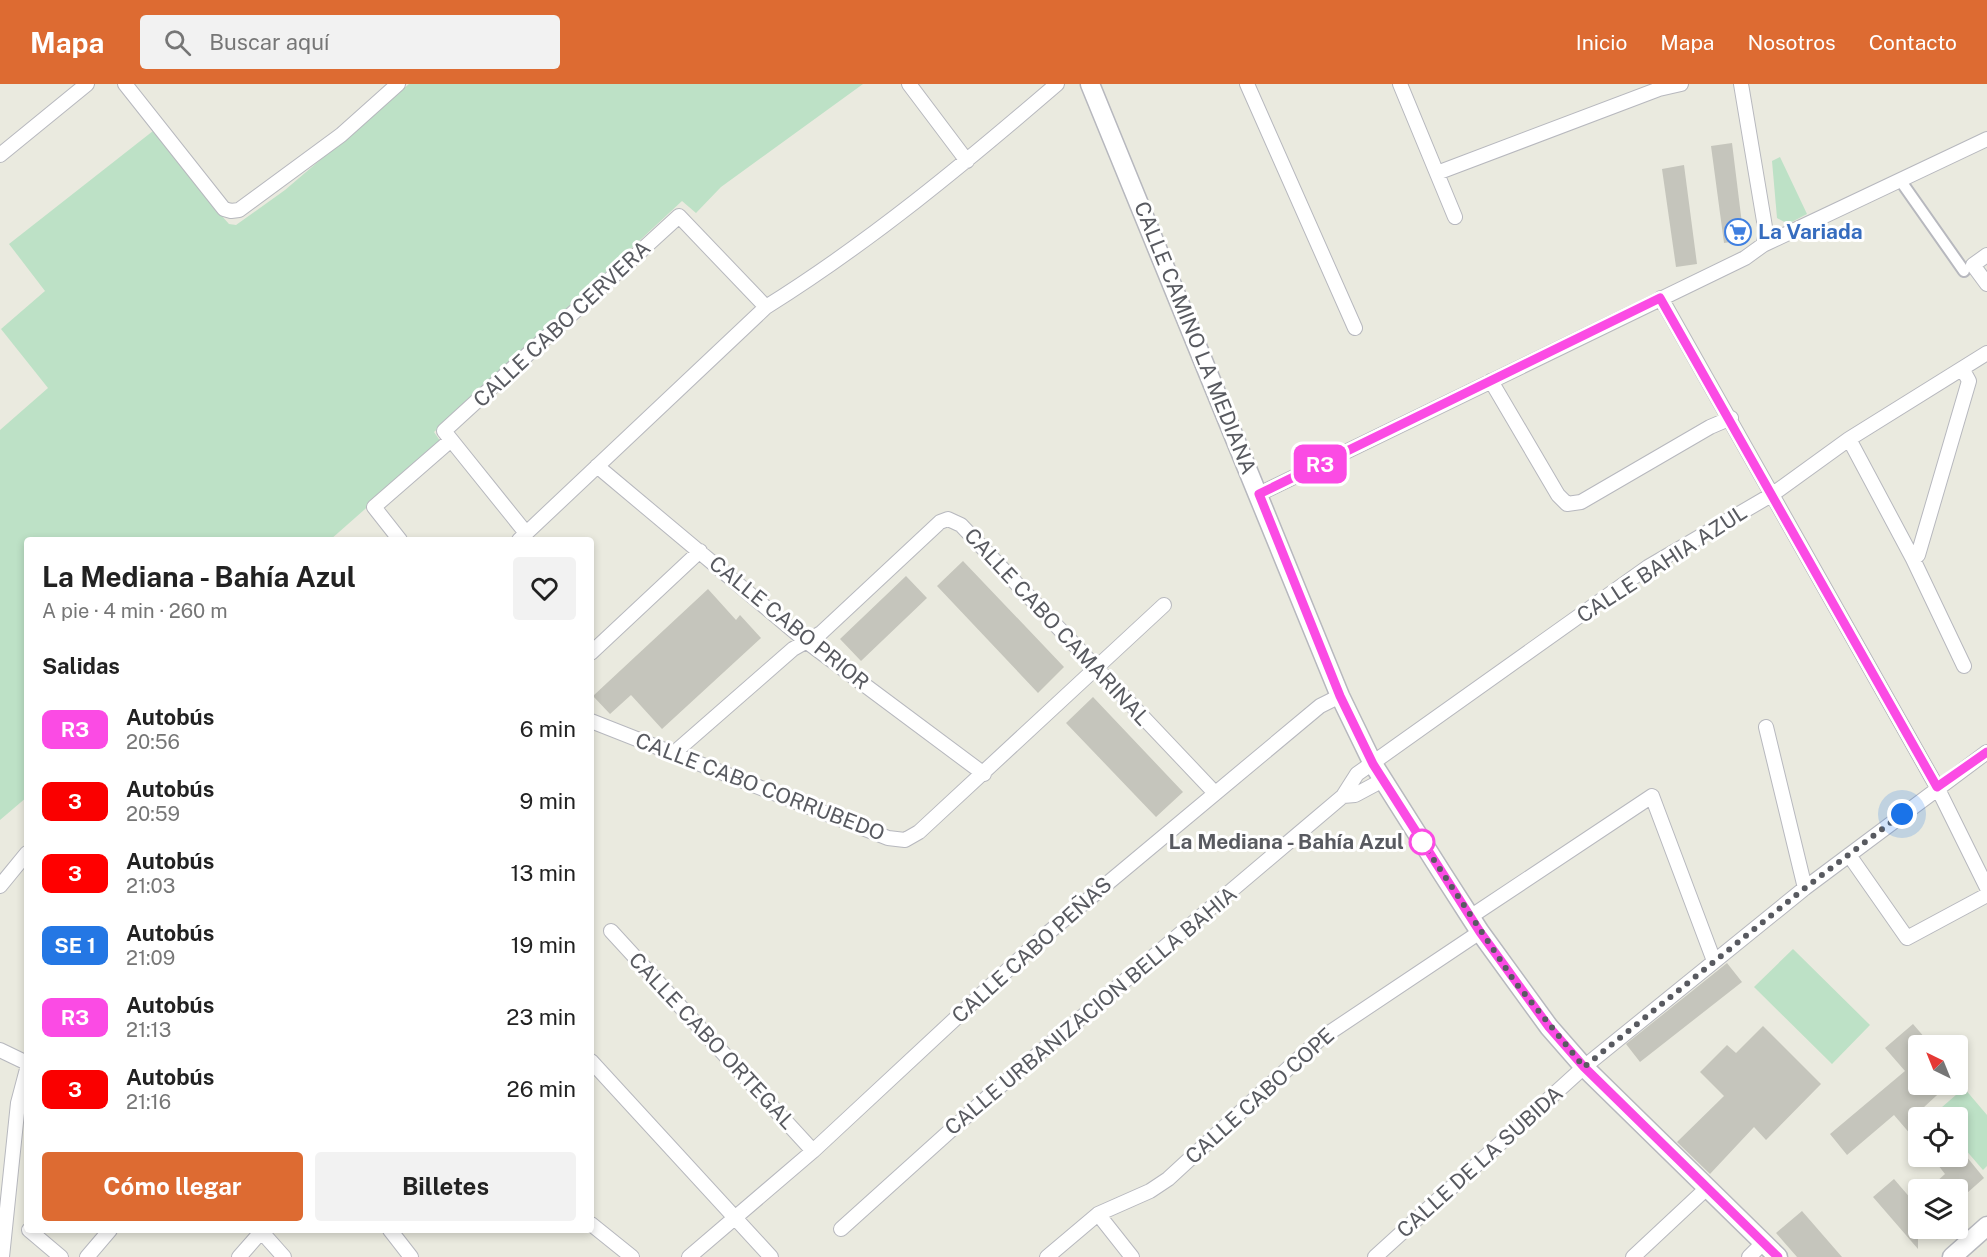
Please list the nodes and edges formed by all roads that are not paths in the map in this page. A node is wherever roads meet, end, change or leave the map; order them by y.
1 (87, 84) edge
2 (125, 84) edge
3 (398, 84) edge
4 (909, 84) edge
5 (1058, 84) edge
6 (1090, 84) edge
7 (1247, 84) edge
8 (1400, 84) edge
9 (1681, 84) edge
10 (1741, 84) edge
11 (1987, 139) edge
12 (0, 155) edge
13 (967, 161) junction
14 (1437, 173) junction
15 (1900, 180) junction
16 (1455, 217) dead end
17 (1763, 245) junction
18 (1987, 255) edge
19 (1964, 271) dead end
20 (1987, 284) edge
21 (1660, 298) junction
22 (766, 307) junction
23 (1355, 328) dead end
24 (1987, 353) edge
25 (1964, 370) junction
26 (1491, 381) junction
27 (1731, 418) junction
28 (448, 436) junction
29 (1849, 439) junction
30 (597, 466) junction
31 (1259, 494) junction
32 (1773, 494) junction
33 (398, 537) edge
34 (522, 537) edge
35 (700, 551) junction
36 (1913, 559) junction
37 (1164, 605) dead end
38 (807, 642) junction
39 (594, 650) edge
40 (1964, 666) dead end
41 (1096, 669) junction
42 (1340, 696) junction
43 (594, 722) edge
44 (1766, 727) dead end
45 (1987, 752) edge
46 (674, 753) junction
47 (1373, 762) junction
48 (984, 774) junction
49 (1383, 780) junction
50 (1937, 787) junction
51 (1214, 792) junction
52 (1343, 796) junction
53 (1849, 855) junction
54 (24, 857) edge
55 (0, 885) edge
56 (1805, 888) junction
57 (1987, 888) edge
58 (1987, 895) edge
59 (1475, 925) junction
60 (611, 931) dead end
61 (1714, 961) junction
62 (0, 1050) edge
63 (24, 1062) edge
64 (594, 1064) edge
65 (1584, 1067) junction
66 (24, 1080) edge
67 (813, 1150) junction
68 (1708, 1186) junction
69 (4, 1209) edge
70 (1098, 1214) junction
71 (735, 1217) junction
72 (24, 1226) edge
73 (594, 1226) edge
74 (1987, 1226) edge
75 (841, 1229) dead end
76 (33, 1233) edge
77 (107, 1233) edge
78 (258, 1233) edge
79 (262, 1233) edge
80 (392, 1233) edge
81 (1764, 1242) junction
82 (2, 1257) edge
83 (61, 1257) edge
84 (87, 1257) edge
85 (239, 1257) edge
86 (284, 1257) edge
87 (411, 1257) edge
88 (632, 1257) edge
89 (689, 1257) edge
90 (771, 1257) edge
91 (1047, 1257) edge
92 (1132, 1257) edge
93 (1375, 1257) edge
94 (1633, 1257) edge
95 (1749, 1257) edge
96 (1778, 1257) edge
97 (1952, 1257) edge

1 - 12 street
2 - 3 street
4 - 13 street
5 - 13 street
6 - 31 street, CALLE CAMINO LA MEDIANA
7 - 23 street
8 - 14 street
9 - 14 street
10 - 17 street
11 - 15 street
13 - 22 street
14 - 16 street
15 - 17 street
15 - 19 street
17 - 21 street
18 - 20 street
21 - 26 street
21 - 27 street
22 - 28 street, CALLE CABO CERVERA
22 - 30 street
24 - 25 street, CALLE BAHIA AZUL
25 - 29 street, CALLE BAHIA AZUL
25 - 36 street
26 - 27 street
26 - 31 street
27 - 32 street
28 - 33 street, CALLE CABO CERVERA
28 - 34 street
29 - 32 street, CALLE BAHIA AZUL
29 - 36 street
30 - 34 street
30 - 35 street, CALLE CABO PRIOR
31 - 42 street, CALLE CAMINO LA MEDIANA
32 - 47 street, CALLE BAHIA AZUL
32 - 50 street
35 - 38 street, CALLE CABO PRIOR
35 - 39 street
36 - 40 street
37 - 41 street, CALLE CABO CORRUBEDO
38 - 41 street, CALLE CABO CAMARINAL
38 - 46 street, CALLE CABO CAMARINAL
38 - 48 street, CALLE CABO PRIOR
41 - 48 street, CALLE CABO CORRUBEDO
41 - 51 street, CALLE CABO CAMARINAL
42 - 47 street, CALLE CAMINO LA MEDIANA
42 - 51 street, CALLE CABO PEÑAS
43 - 46 street, CALLE CABO CORRUBEDO
44 - 56 street
45 - 50 street, CALLE DE LA SUBIDA
46 - 48 street, CALLE CABO CORRUBEDO
47 - 49 street, CALLE CAMINO LA MEDIANA
47 - 52 street, CALLE URBANIZACION BELLA BAHIA
49 - 52 street, CALLE URBANIZACION BELLA BAHIA
49 - 59 street, CALLE CAMINO LA MEDIANA
50 - 53 street, CALLE DE LA SUBIDA
50 - 57 street
51 - 67 street, CALLE CABO PEÑAS
52 - 75 street, CALLE URBANIZACION BELLA BAHIA
53 - 56 street, CALLE DE LA SUBIDA
53 - 58 street
54 - 55 street
56 - 61 street, CALLE DE LA SUBIDA
59 - 61 street, CALLE CABO COPE
59 - 65 street, CALLE CAMINO LA MEDIANA
59 - 70 street, CALLE CABO COPE
60 - 67 street, CALLE CABO ORTEGAL
61 - 65 street, CALLE DE LA SUBIDA
62 - 63 street
64 - 71 street
65 - 68 street, CALLE CAMINO LA MEDIANA
65 - 93 street, CALLE DE LA SUBIDA
66 - 69 street
67 - 71 street, CALLE CABO PEÑAS
68 - 81 street, CALLE CAMINO LA MEDIANA
68 - 94 street
69 - 72 street
69 - 82 street
70 - 91 street, CALLE CABO COPE
70 - 92 street
71 - 89 street, CALLE CABO PEÑAS
71 - 90 street
73 - 88 street
74 - 97 street
76 - 83 street
77 - 84 street
78 - 85 street
79 - 86 street
80 - 87 street
81 - 95 street
81 - 96 street, CALLE CAMINO LA MEDIANA

